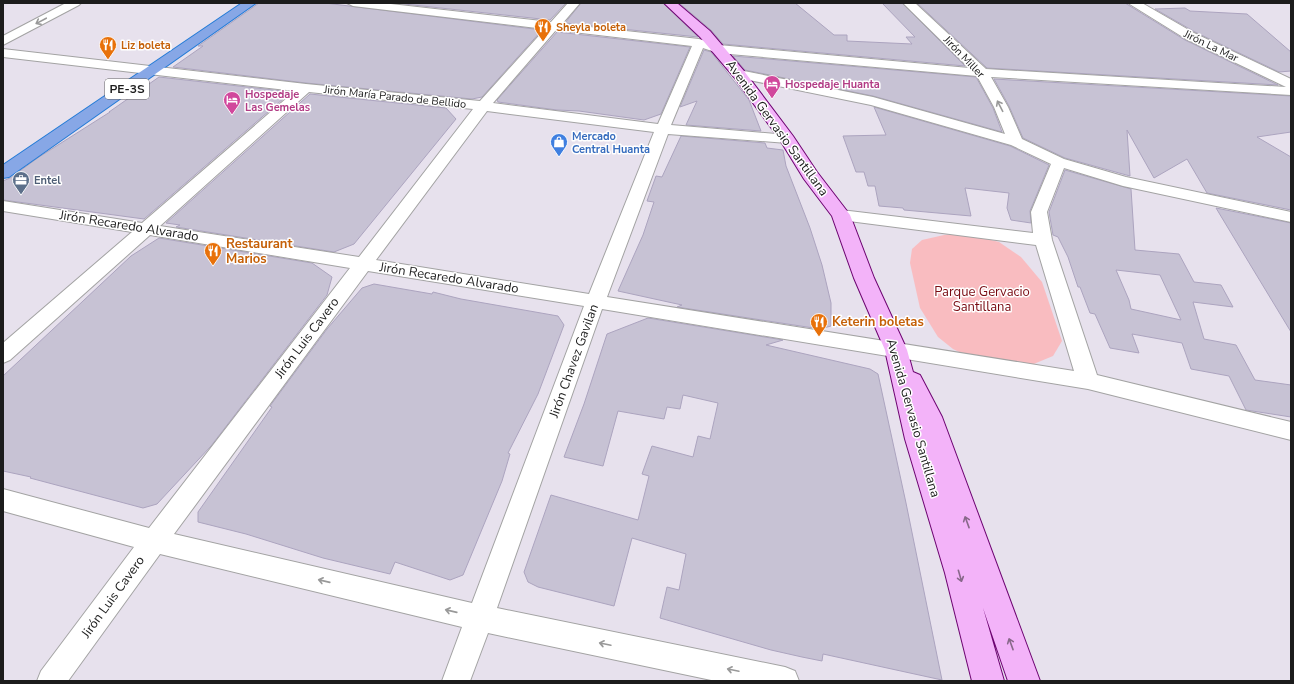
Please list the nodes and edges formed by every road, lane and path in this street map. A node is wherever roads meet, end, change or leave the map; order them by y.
1 (75, 3) edge
2 (250, 3) edge
3 (353, 3) edge
4 (439, 3) edge
5 (574, 3) edge
6 (670, 3) edge
7 (909, 3) edge
8 (1134, 3) edge
9 (429, 12) junction
10 (554, 27) junction
11 (3, 41) edge
12 (699, 43) junction
13 (718, 49) junction
14 (3, 53) edge
15 (155, 70) junction
16 (982, 73) junction
17 (739, 74) junction
18 (1291, 84) edge
19 (306, 88) junction
20 (1291, 91) edge
21 (483, 106) junction
22 (662, 129) junction
23 (787, 139) junction
24 (1016, 142) junction
25 (1059, 162) junction
26 (3, 173) edge
27 (3, 206) edge
28 (841, 215) junction
29 (1291, 217) edge
30 (147, 228) junction
31 (1043, 240) junction
32 (363, 264) junction
33 (595, 302) junction
34 (896, 350) junction
35 (3, 355) edge
36 (1088, 381) junction
37 (1291, 431) edge
38 (3, 500) edge
39 (154, 541) junction
40 (480, 618) junction
41 (51, 681) edge
42 (456, 681) edge
43 (784, 681) edge
44 (988, 681) edge
45 (1024, 681) edge

1 -> 11 street
2 - 15 highway, PE-3S
3 - 9 street
4 - 9 street
5 - 10 street, Jirón Luis Cavero
6 - 13 street, Avenida Gervasio Santillana
7 - 16 street, Jirón Miller
8 - 18 street, Jirón La Mar
9 - 10 street
10 - 12 street
10 - 21 street, Jirón Luis Cavero
12 - 13 street
12 - 22 street, Jirón Chavez Gavilan
13 - 16 street
13 - 17 street, Avenida Gervasio Santillana
14 - 15 street, Jirón María Parado de Bellido
15 - 19 street, Jirón María Parado de Bellido
15 - 26 highway, PE-3S
16 - 20 street
24 -> 16 street, Jirón Miller
17 - 23 street, Avenida Gervasio Santillana
17 - 24 street
19 - 21 street, Jirón María Parado de Bellido
19 - 30 street
21 - 22 street, Jirón María Parado de Bellido
21 - 32 street, Jirón Luis Cavero
22 - 23 street, Jirón María Parado de Bellido
22 - 33 street, Jirón Chavez Gavilan
23 - 28 street, Avenida Gervasio Santillana
24 - 25 street
25 - 29 street
25 - 31 street
27 - 30 street, Jirón Recaredo Alvarado
28 - 31 street
28 - 34 street, Avenida Gervasio Santillana
30 - 32 street, Jirón Recaredo Alvarado
30 - 35 street
31 - 36 street
32 - 33 street, Jirón Recaredo Alvarado
32 - 39 street, Jirón Luis Cavero
33 - 34 street, Jirón Recaredo Alvarado
33 - 40 street, Jirón Chavez Gavilan
34 - 36 street, Jirón Recaredo Alvarado
34 -> 44 street, Avenida Gervasio Santillana
45 -> 34 street
36 - 37 street, Jirón Recaredo Alvarado
38 - 39 street
40 -> 39 street
39 - 41 street, Jirón Luis Cavero
40 - 42 street, Jirón Chavez Gavilan
43 -> 40 street

